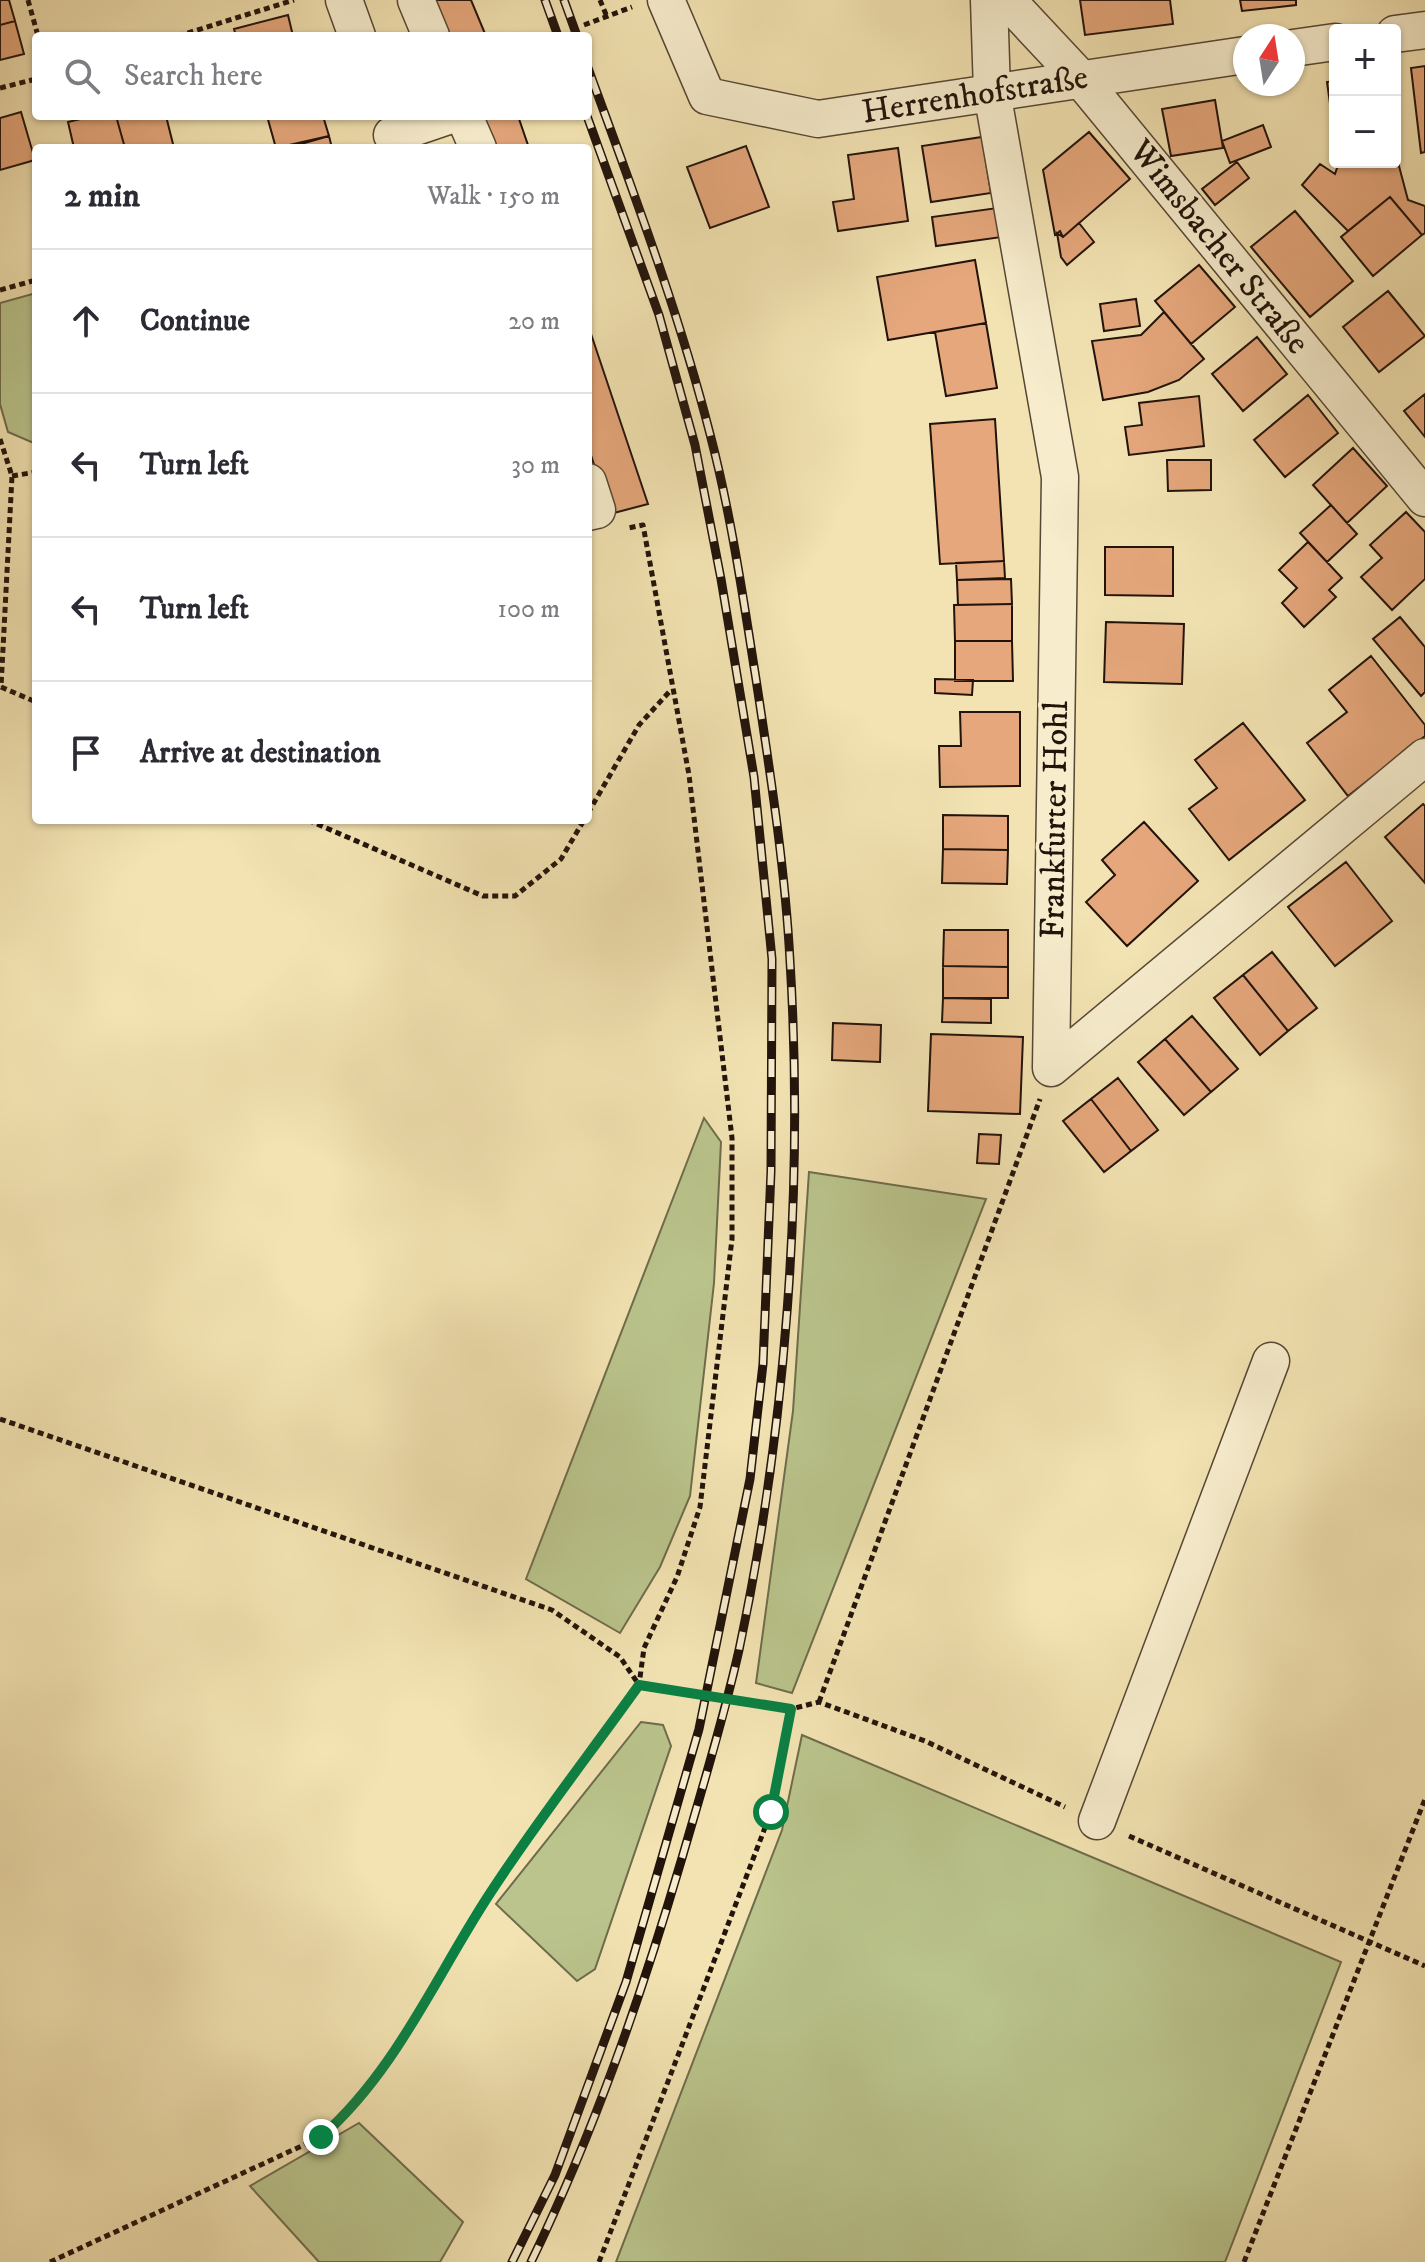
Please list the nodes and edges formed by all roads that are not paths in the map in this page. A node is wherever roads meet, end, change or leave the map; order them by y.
1 (344, 0) edge
2 (416, 0) edge
3 (989, 0) edge
4 (1007, 0) edge
5 (656, 1) edge
6 (1425, 30) edge
7 (356, 32) edge
8 (429, 32) edge
9 (1401, 33) edge
10 (1329, 43) edge
11 (1305, 46) edge
12 (1233, 57) edge
13 (1080, 78) junction
14 (992, 92) junction
15 (435, 120) edge
16 (466, 120) edge
17 (391, 133) edge
18 (476, 144) edge
19 (592, 494) edge
20 (1425, 498) edge
21 (592, 511) edge
22 (1425, 757) edge
23 (1271, 1361) dead end
24 (1097, 1821) dead end

1 - 7 street
2 - 8 street
3 - 14 street
4 - 13 street, Wimsbacher Straße
5 - 14 street, Herrenhofstraße
6 - 9 street
10 - 11 street
12 - 13 street, Herrenhofstraße
13 - 14 street, Herrenhofstraße
13 - 20 street, Wimsbacher Straße
14 - 22 street, Frankfurter Hohl
15 - 17 street
16 - 18 street
19 - 21 street
23 - 24 street

